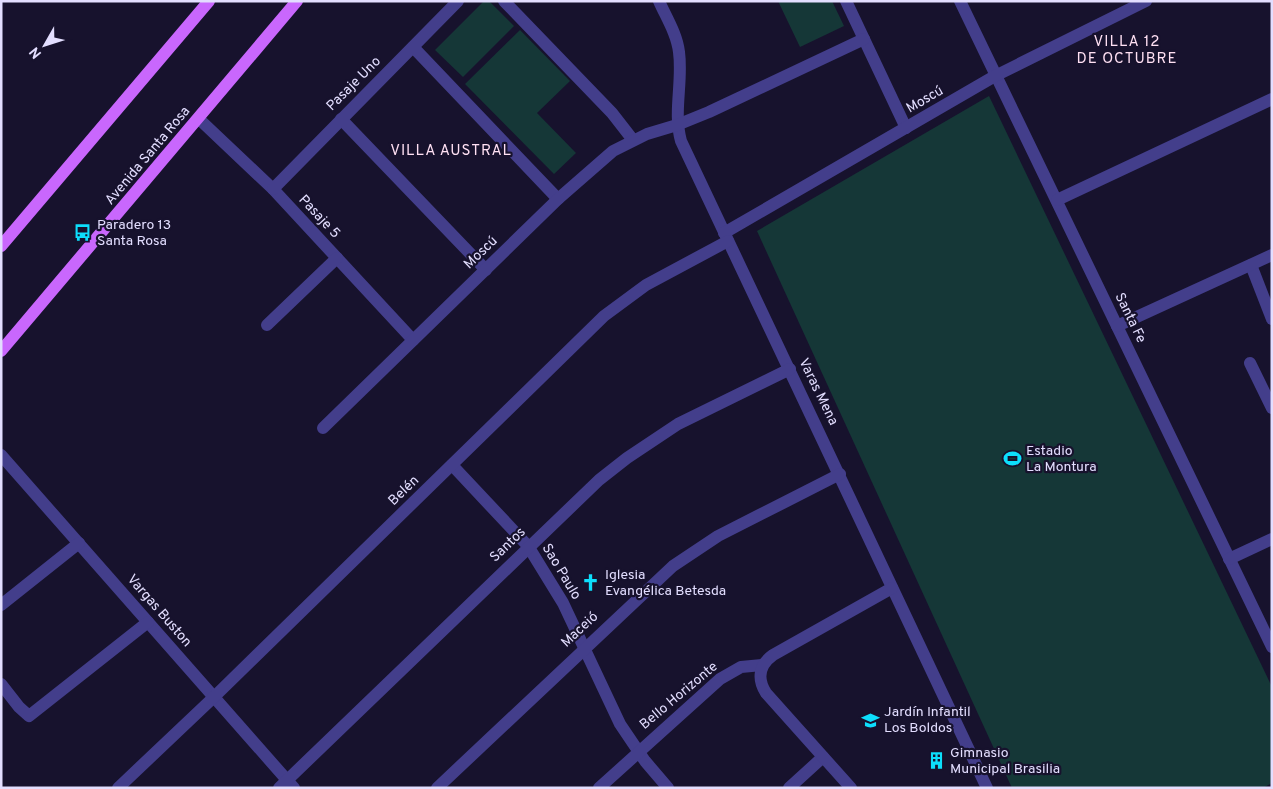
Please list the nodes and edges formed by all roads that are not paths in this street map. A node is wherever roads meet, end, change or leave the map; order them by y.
1 (209, 1) edge
2 (297, 1) edge
3 (458, 1) edge
4 (504, 1) edge
5 (659, 1) edge
6 (846, 1) edge
7 (960, 1) edge
8 (1146, 1) edge
9 (1127, 5) edge
10 (864, 39) junction
11 (412, 47) junction
12 (995, 76) junction
13 (1272, 99) edge
14 (199, 119) junction
15 (341, 119) junction
16 (678, 126) junction
17 (906, 128) junction
18 (633, 140) junction
19 (272, 189) junction
20 (558, 200) junction
21 (1057, 200) junction
22 (726, 237) junction
23 (1, 246) edge
24 (1272, 255) edge
25 (337, 258) junction
26 (1251, 265) junction
27 (486, 270) junction
28 (1272, 319) edge
29 (267, 325) dead end
30 (1117, 326) junction
31 (413, 340) junction
32 (1, 351) edge
33 (1250, 363) dead end
34 (790, 369) junction
35 (1272, 408) edge
36 (323, 428) dead end
37 (1, 455) edge
38 (452, 465) junction
39 (840, 474) junction
40 (1272, 539) edge
41 (79, 543) junction
42 (528, 546) junction
43 (1229, 559) junction
44 (892, 588) junction
45 (1, 605) edge
46 (148, 622) junction
47 (584, 647) junction
48 (1272, 647) edge
49 (762, 665) junction
50 (1, 684) edge
51 (214, 697) junction
52 (638, 751) junction
53 (823, 757) junction
54 (286, 785) edge
55 (118, 788) edge
56 (437, 788) edge
57 (599, 788) edge
58 (668, 788) edge
59 (789, 788) edge
60 (850, 788) edge
61 (987, 788) edge

1 - 23 main road
2 - 14 main road, Avenida Santa Rosa
3 - 11 street, Pasaje Uno
4 - 18 street
5 - 16 street, Varas Mena
6 - 10 street
7 - 12 street, Santa Fe
8 - 9 street, Moscú
9 - 12 street, Moscú
10 - 16 street, Moscú
10 - 17 street
11 - 15 street, Pasaje Uno
11 - 20 street
12 - 17 street, Moscú
12 - 21 street, Santa Fe
13 - 21 street
14 - 19 street, Pasaje 5
14 - 32 main road, Avenida Santa Rosa
15 - 19 street, Pasaje Uno
15 - 27 street
16 - 18 street, Moscú
16 - 22 street, Varas Mena
17 - 22 street, Moscú
18 - 20 street, Moscú
19 - 25 street, Pasaje 5
20 - 27 street, Moscú
21 - 30 street, Santa Fe
22 - 34 street, Varas Mena
22 - 38 street, Belén
24 - 26 street
25 - 29 street
25 - 31 street, Pasaje 5
26 - 28 street
26 - 30 street
27 - 31 street, Moscú
30 - 43 street, Santa Fe
31 - 36 street, Moscú
33 - 35 street
34 - 39 street, Varas Mena
34 - 42 street, Santos
37 - 41 street, Vargas Buston
38 - 42 street, Sao Paulo
38 - 51 street, Belén
39 - 44 street, Varas Mena
39 - 47 street, Maceió
40 - 43 street
41 - 45 street
41 - 46 street, Vargas Buston
42 - 47 street, Sao Paulo
42 - 54 street, Santos
43 - 48 street, Santa Fe
44 - 49 street, Bello Horizonte
44 - 61 street, Varas Mena
46 - 50 street
46 - 51 street, Vargas Buston
47 - 52 street, Sao Paulo
47 - 56 street, Maceió
49 - 52 street, Bello Horizonte
49 - 53 street
51 - 54 street, Vargas Buston
51 - 55 street, Belén
52 - 57 street, Bello Horizonte
52 - 58 street, Sao Paulo
53 - 59 street
53 - 60 street

